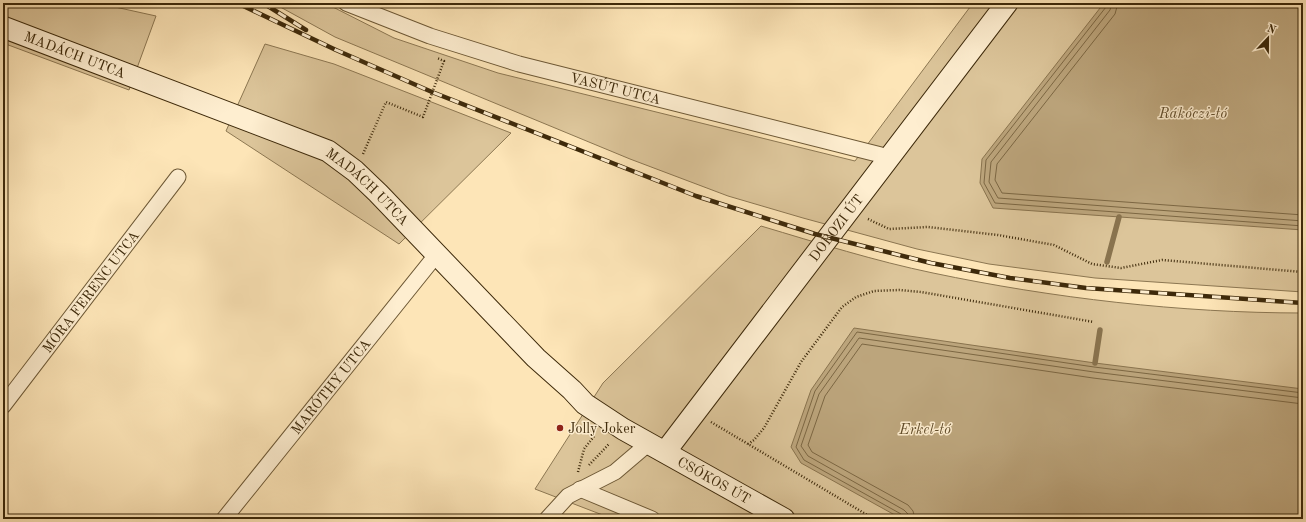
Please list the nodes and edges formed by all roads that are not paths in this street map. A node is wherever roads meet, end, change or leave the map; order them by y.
1 (346, 3) edge
2 (1007, 3) edge
3 (3, 27) edge
4 (889, 157) junction
5 (178, 177) dead end
6 (437, 254) junction
7 (3, 406) edge
8 (657, 447) junction
9 (578, 484) junction
10 (224, 519) edge
11 (546, 519) edge
12 (652, 519) edge
13 (784, 519) edge

1 - 4 street, VASÚT UTCA
2 - 4 main road, DOBOZI ÚT
3 - 6 main road, MADÁCH UTCA
4 - 8 main road, DOBOZI ÚT
5 - 7 street, MÓRA FERENC UTCA
6 - 8 main road, MADÁCH UTCA
6 - 10 street, MARÓTHY UTCA
8 - 9 street
8 - 13 main road, CSÓKOS ÚT
9 - 11 street
9 - 12 street

